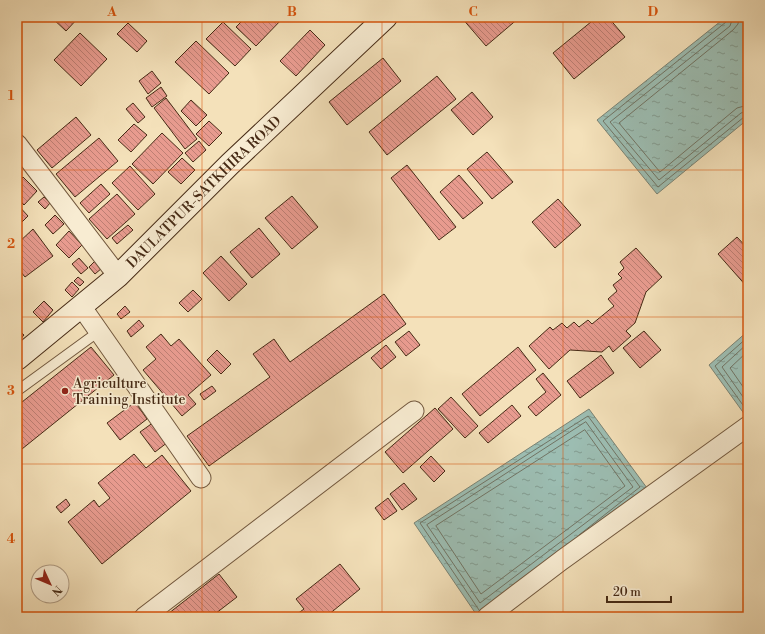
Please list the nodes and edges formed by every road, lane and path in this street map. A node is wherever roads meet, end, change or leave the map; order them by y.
1 (386, 17) edge
2 (17, 144) edge
3 (118, 276) junction
4 (81, 306) junction
5 (98, 332) junction
6 (17, 359) edge
7 (17, 391) edge
8 (414, 411) dead end
9 (748, 426) edge
10 (201, 478) dead end
11 (144, 617) edge
12 (487, 617) edge

1 - 3 main road, DAULATPUR-SATKHIRA ROAD
2 - 3 street
3 - 4 main road, DAULATPUR-SATKHIRA ROAD
4 - 5 street
4 - 6 main road, DAULATPUR-SATKHIRA ROAD
5 - 7 lane
5 - 10 street
8 - 11 street
9 - 12 street

